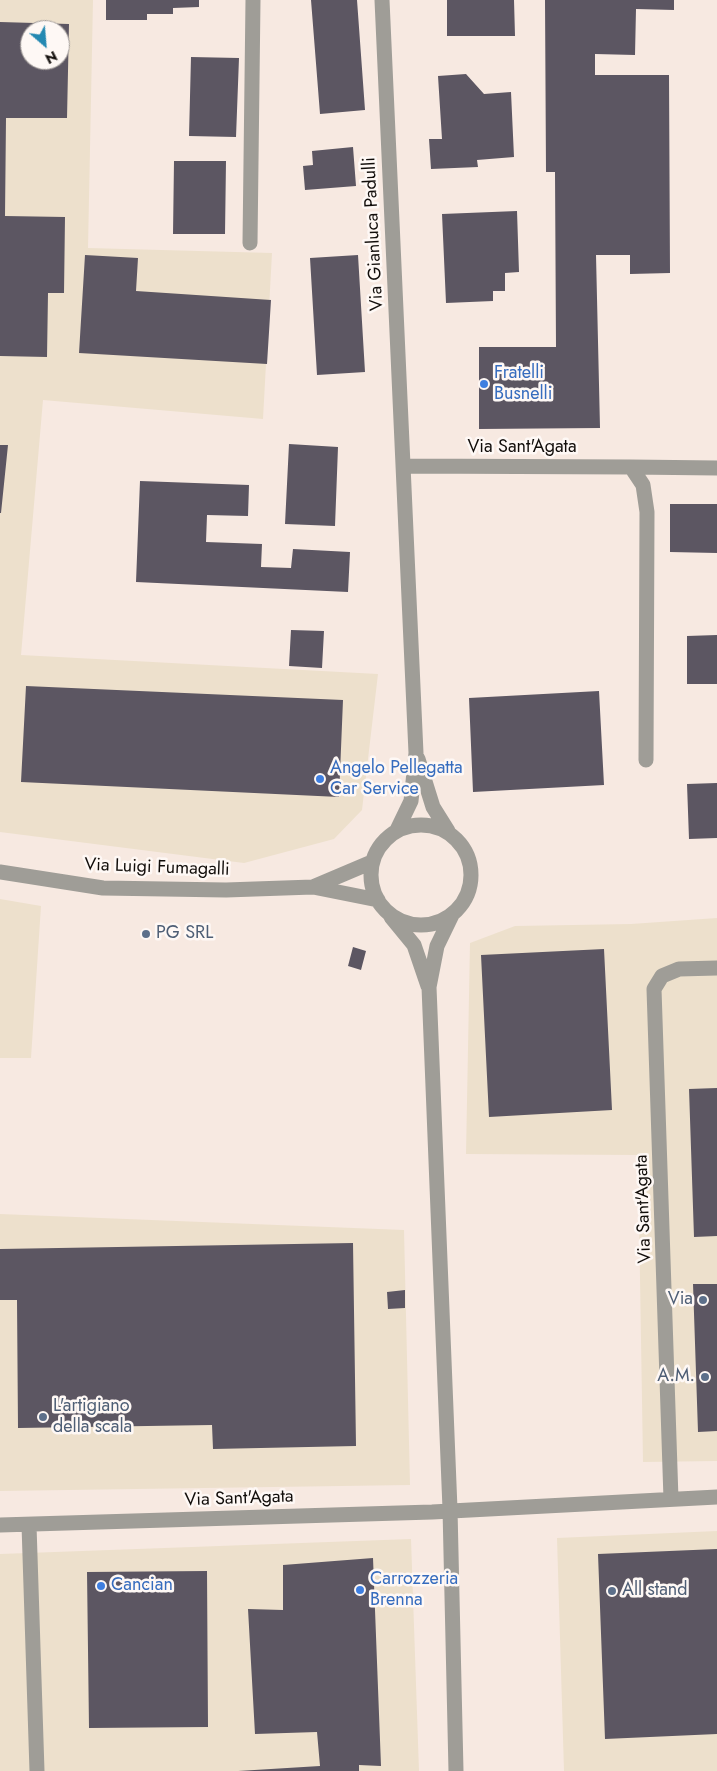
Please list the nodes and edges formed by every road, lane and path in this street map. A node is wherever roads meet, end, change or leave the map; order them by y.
1 (253, 0) edge
2 (382, 0) edge
3 (250, 243) dead end
4 (404, 466) junction
5 (631, 467) junction
6 (717, 468) edge
7 (416, 753) junction
8 (646, 760) dead end
9 (397, 830) junction
10 (448, 832) junction
11 (372, 862) junction
12 (0, 872) edge
13 (313, 887) junction
14 (381, 905) junction
15 (452, 915) junction
16 (717, 968) edge
17 (428, 988) junction
18 (717, 1497) edge
19 (671, 1499) junction
20 (450, 1509) junction
21 (0, 1525) edge
22 (29, 1525) junction
23 (37, 1771) edge
24 (456, 1771) edge

1 - 3 street
2 - 4 street, Via Gianluca Padulli
4 - 5 street, Via Sant'Agata
4 - 7 street
5 - 6 street, Via Sant'Agata
5 - 8 street
7 - 9 street
7 - 10 street
9 - 10 street
9 - 11 street
10 - 15 street
11 - 13 street, Via Luigi Fumagalli
11 - 14 street
12 - 13 street, Via Luigi Fumagalli
13 - 14 street, Via Luigi Fumagalli
14 - 15 street
14 - 17 street
15 - 17 street
16 - 19 street, Via Sant'Agata
17 - 20 street
18 - 19 street, Via Sant'Agata
19 - 20 street, Via Sant'Agata
20 - 22 street, Via Sant'Agata
20 - 24 street
21 - 22 street, Via Sant'Agata
22 - 23 street

